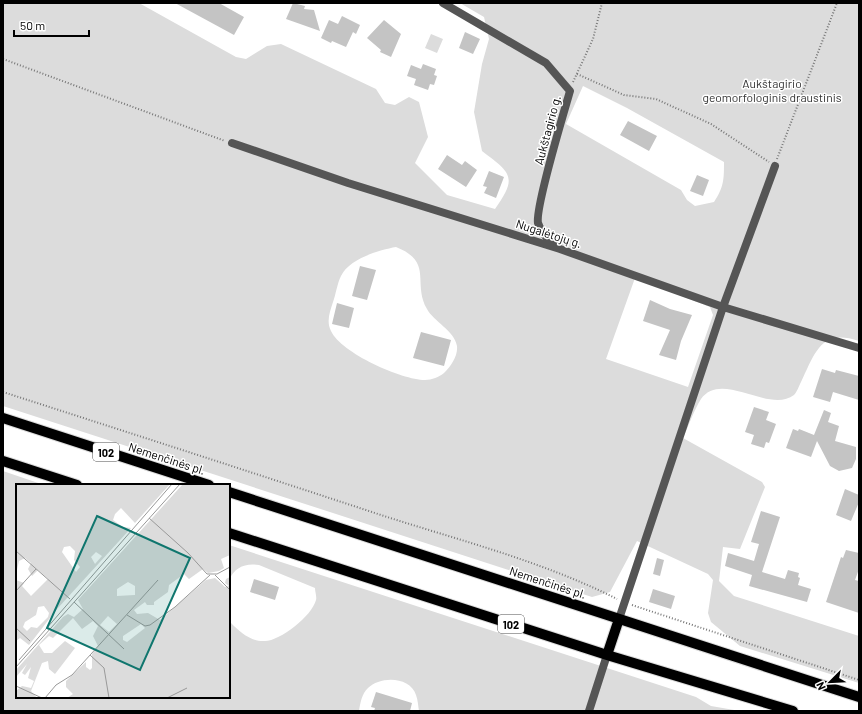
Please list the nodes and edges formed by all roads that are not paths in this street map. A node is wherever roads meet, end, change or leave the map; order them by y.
1 (443, 3) edge
2 (232, 144) road end
3 (775, 166) road end
4 (560, 249) junction
5 (723, 306) junction
6 (859, 348) edge
7 (3, 418) edge
8 (3, 461) edge
9 (74, 484) edge
10 (206, 484) edge
11 (230, 492) edge
12 (230, 534) edge
13 (619, 619) junction
14 (607, 655) junction
15 (859, 697) edge
16 (589, 711) edge
17 (793, 711) edge

1 - 4 street, Aukštagirio g.
2 - 4 street, Nugalėtojų g.
3 - 5 street
4 - 5 street, Nugalėtojų g.
5 - 6 street, Nugalėtojų g.
5 - 13 street
7 - 10 main road, Nemenčinės pl. / 102
8 - 9 main road
11 - 13 main road, Nemenčinės pl.
12 - 14 main road, 102
13 - 14 main road
13 - 15 main road, Nemenčinės pl.
14 - 16 street
14 - 17 main road, 102

